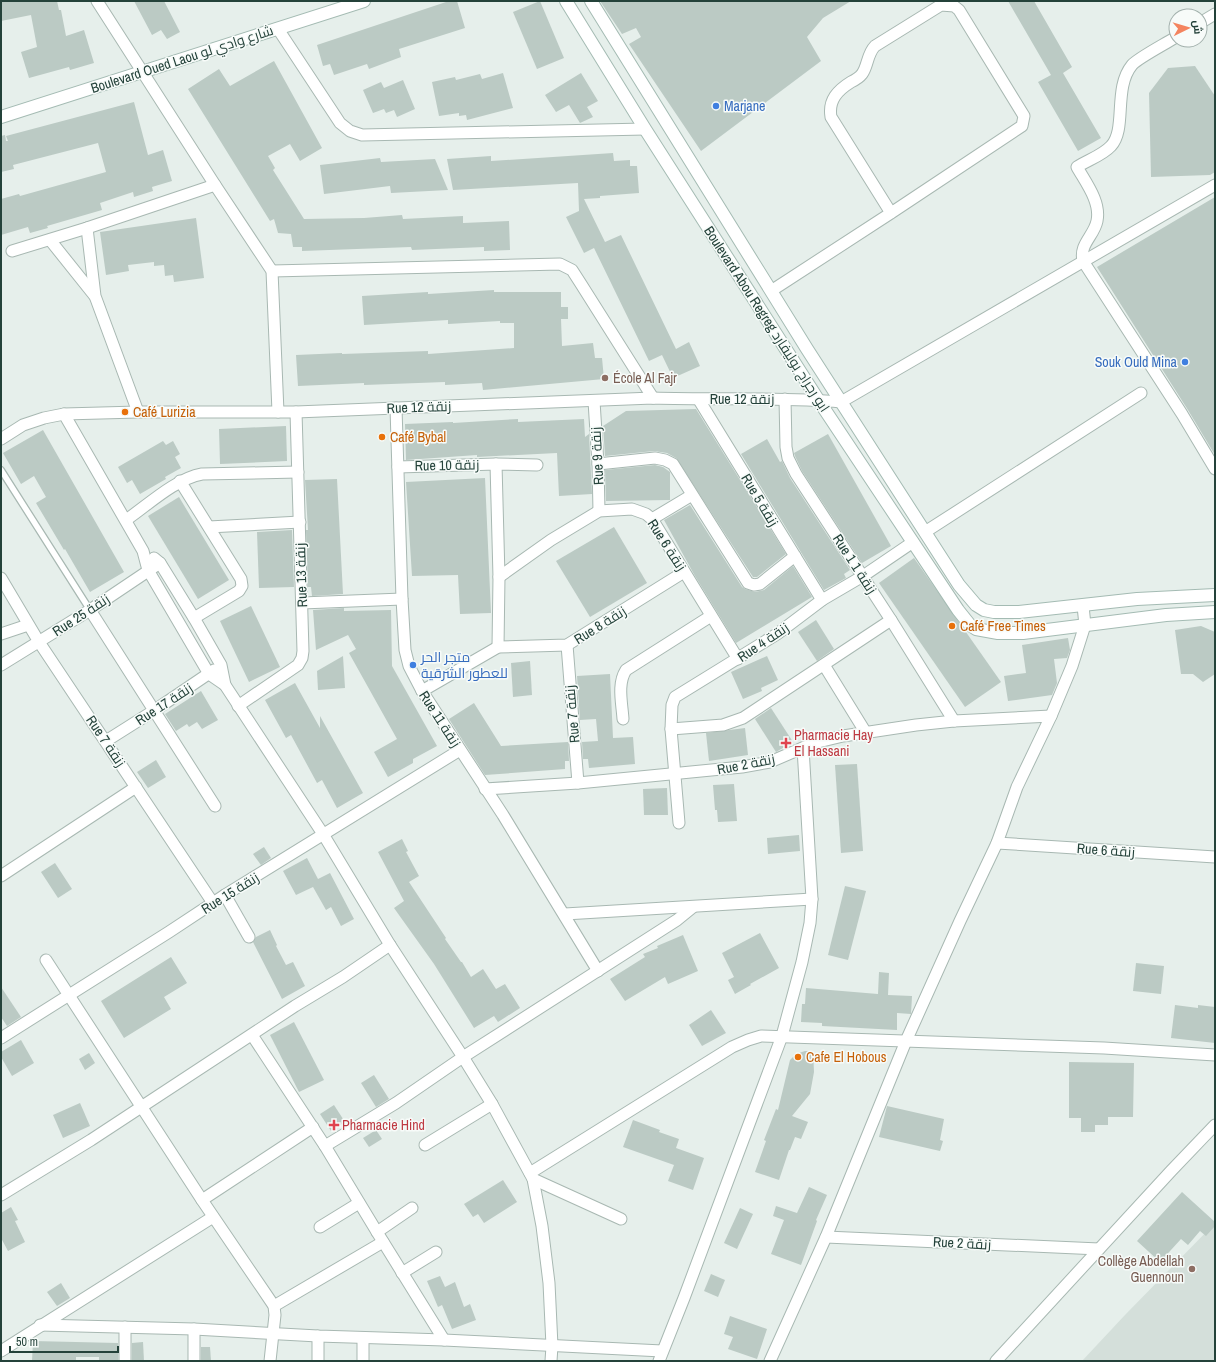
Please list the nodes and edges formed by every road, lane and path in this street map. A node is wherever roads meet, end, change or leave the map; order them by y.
1 (97, 1) edge
2 (364, 1) edge
3 (566, 1) edge
4 (591, 1) edge
5 (278, 28) junction
6 (1168, 42) edge
7 (142, 72) junction
8 (1, 117) edge
9 (645, 129) junction
10 (682, 148) junction
11 (663, 157) junction
12 (215, 185) junction
13 (1215, 185) edge
14 (891, 213) junction
15 (87, 228) junction
16 (50, 240) junction
17 (12, 251) dead end
18 (1083, 261) junction
19 (272, 271) junction
20 (771, 291) junction
21 (95, 296) junction
22 (1141, 393) dead end
23 (653, 398) junction
24 (785, 399) junction
25 (699, 400) junction
26 (594, 401) junction
27 (819, 401) junction
28 (841, 402) junction
29 (396, 408) junction
30 (138, 412) junction
31 (278, 412) junction
32 (296, 412) junction
33 (64, 414) junction
34 (1, 439) edge
35 (496, 464) junction
36 (598, 464) junction
37 (537, 465) dead end
38 (398, 467) junction
39 (1, 470) edge
40 (1215, 470) edge
41 (298, 472) junction
42 (180, 481) junction
43 (692, 496) junction
44 (599, 511) junction
45 (652, 519) junction
46 (126, 520) junction
47 (300, 522) junction
48 (209, 527) junction
49 (925, 532) junction
50 (913, 542) junction
51 (143, 551) junction
52 (795, 556) junction
53 (160, 563) junction
54 (148, 570) junction
55 (684, 572) junction
56 (863, 576) junction
57 (499, 577) junction
58 (1, 578) edge
59 (1215, 595) edge
60 (402, 599) junction
61 (822, 600) junction
62 (302, 603) junction
63 (1083, 606) junction
64 (90, 610) junction
65 (1215, 612) edge
66 (711, 616) junction
67 (194, 618) junction
68 (891, 620) junction
69 (28, 624) junction
70 (1085, 625) junction
71 (1, 634) edge
72 (39, 642) junction
73 (567, 645) junction
74 (498, 647) junction
75 (738, 659) junction
76 (1, 665) edge
77 (221, 665) junction
78 (824, 665) junction
79 (209, 674) junction
80 (225, 685) junction
81 (422, 691) junction
82 (238, 706) junction
83 (155, 710) junction
84 (1050, 716) junction
85 (623, 719) dead end
86 (954, 721) junction
87 (671, 729) junction
88 (866, 733) junction
89 (106, 741) junction
90 (803, 748) junction
91 (460, 750) junction
92 (675, 774) junction
93 (578, 783) junction
94 (136, 787) junction
95 (485, 789) junction
96 (215, 806) dead end
97 (679, 823) dead end
98 (322, 834) junction
99 (997, 843) junction
100 (1215, 857) edge
101 (1, 876) edge
102 (225, 895) junction
103 (812, 899) junction
104 (213, 903) junction
105 (693, 907) junction
106 (564, 914) junction
107 (249, 937) dead end
108 (390, 945) junction
109 (46, 960) dead end
110 (598, 971) junction
111 (70, 995) junction
112 (252, 1035) junction
113 (782, 1036) junction
114 (1, 1038) edge
115 (906, 1041) junction
116 (1215, 1054) edge
117 (464, 1057) junction
118 (492, 1104) junction
119 (142, 1106) junction
120 (1215, 1125) edge
121 (313, 1128) junction
122 (425, 1145) dead end
123 (325, 1146) junction
124 (531, 1176) junction
125 (1, 1195) edge
126 (202, 1200) junction
127 (359, 1203) junction
128 (412, 1208) dead end
129 (213, 1217) junction
130 (621, 1219) dead end
131 (320, 1227) dead end
132 (376, 1232) junction
133 (826, 1237) junction
134 (383, 1242) junction
135 (1099, 1249) junction
136 (436, 1252) dead end
137 (402, 1273) junction
138 (274, 1306) junction
139 (40, 1325) junction
140 (125, 1327) junction
141 (194, 1329) junction
142 (273, 1333) junction
143 (318, 1336) junction
144 (363, 1338) junction
145 (444, 1340) junction
146 (552, 1346) junction
147 (1, 1350) edge
148 (661, 1356) edge
149 (125, 1361) edge
150 (194, 1361) edge
151 (270, 1361) edge
152 (318, 1361) edge
153 (363, 1361) edge
154 (551, 1361) edge
155 (770, 1361) edge
156 (996, 1361) edge

1 - 7 street
2 - 5 main road, Boulevard Oued Laou شارع وادي لو
3 - 9 main road, Boulevard Abou Regreg ابو رجراج بوليفارد
4 - 10 main road, Boulevard Abou Regreg ابو رجراج بوليفارد
5 - 7 main road, Boulevard Oued Laou شارع وادي لو
5 - 9 street
6 - 18 street
7 - 8 main road, Boulevard Oued Laou شارع وادي لو
7 - 12 street
9 - 11 main road, Boulevard Abou Regreg ابو رجراج بوليفارد
10 - 11 main road
10 - 20 main road, Boulevard Abou Regreg ابو رجراج بوليفارد
11 - 27 main road, Boulevard Abou Regreg ابو رجراج بوليفارد
12 - 15 street
12 - 19 street
13 - 18 street
14 - 14 street
14 - 20 street
15 - 16 street
15 - 21 street
16 - 17 street
16 - 21 street
18 - 28 street
18 - 40 street
19 - 23 street
19 - 31 street
20 - 28 main road, Boulevard Abou Regreg ابو رجراج بوليفارد
21 - 30 street
22 - 49 street
23 - 25 street, Rue 12 زنقة
23 - 26 street, Rue 12 زنقة
24 - 25 street, Rue 12 زنقة
24 - 27 street, Rue 12 زنقة
24 - 56 street, Rue 1 زنقة 1
25 - 52 street, Rue 5 زنقة
26 - 29 street, Rue 12 زنقة
26 - 36 street, Rue 9 زنقة
27 - 28 street, Rue 12 زنقة
27 - 50 main road, Boulevard Abou Regreg ابو رجراج بوليفارد
28 - 49 main road, Boulevard Abou Regreg ابو رجراج بوليفارد
29 - 32 street, Rue 12 زنقة
29 - 38 street, Rue 11 زنقة
30 - 31 street, Rue 12 زنقة
30 - 33 street, Rue 12 زنقة
31 - 32 street, Rue 12 زنقة
32 - 41 street, Rue 13 زنقة
33 - 34 street, Rue 12 زنقة
33 - 46 street
35 - 37 street, Rue 10 زنقة
35 - 38 street, Rue 10 زنقة
35 - 57 street
36 - 43 street
36 - 44 street, Rue 9 زنقة
38 - 60 street, Rue 11 زنقة
39 - 64 lane
41 - 42 street
41 - 47 street, Rue 13 زنقة
42 - 46 street
42 - 48 street
43 - 45 street
43 - 52 street
44 - 45 street, Rue 6 زنقة
44 - 57 street, Rue 6 زنقة
45 - 55 street, Rue 6 زنقة
46 - 51 street
47 - 48 street
47 - 62 street, Rue 13 زنقة
48 - 67 street
49 - 63 main road, Boulevard Abou Regreg ابو رجراج بوليفارد
50 - 56 street, Rue 4 زنقة
50 - 70 main road, Boulevard Abou Regreg ابو رجراج بوليفارد
51 - 53 street
51 - 54 street
52 - 61 street, Rue 5 زنقة
53 - 54 street, Rue 25 زنقة
53 - 67 street
54 - 64 street, Rue 25 زنقة
54 - 79 street
55 - 66 street, Rue 6 زنقة
55 - 73 street, Rue 8 زنقة
56 - 61 street, Rue 4 زنقة
56 - 68 street, Rue 1 زنقة 1
57 - 74 street
58 - 69 street, Rue 7 زنقة
59 - 63 main road
60 - 62 street
60 - 81 street, Rue 11 زنقة
61 - 75 street, Rue 4 زنقة
62 - 82 street, Rue 13 زنقة
63 - 70 street
64 - 72 street, Rue 25 زنقة
64 - 83 street
65 - 70 main road
66 - 75 street, Rue 6 زنقة
66 - 85 street
67 - 77 street
68 - 78 street
68 - 86 street, Rue 1 زنقة 1
69 - 71 street
69 - 72 street, Rue 7 زنقة
70 - 84 street
72 - 76 street, Rue 25 زنقة
72 - 89 street, Rue 7 زنقة
73 - 74 street, Rue 8 زنقة
73 - 93 street, Rue 7 زنقة
74 - 81 street, Rue 8 زنقة
75 - 87 street, Rue 4 زنقة
77 - 79 street, Rue 17 زنقة
77 - 80 street
78 - 87 street
78 - 88 street
79 - 80 street
79 - 83 street, Rue 17 زنقة
80 - 82 street
81 - 91 street, Rue 11 زنقة
82 - 98 street
83 - 89 street, Rue 17 زنقة
83 - 96 street
84 - 86 street, Rue 2 زنقة
84 - 99 street
86 - 88 street, Rue 2 زنقة
87 - 92 street, Rue 4 زنقة
88 - 90 street, Rue 2 زنقة
89 - 94 street, Rue 7 زنقة
90 - 92 street, Rue 2 زنقة
90 - 103 street
91 - 95 street, Rue 11 زنقة
91 - 98 street, Rue 15 زنقة
92 - 93 street, Rue 2 زنقة
92 - 97 street, Rue 4 زنقة
93 - 95 street, Rue 2 زنقة
94 - 101 street
94 - 104 street, Rue 7 زنقة
95 - 106 street, Rue 11 زنقة
98 - 102 street, Rue 15 زنقة
98 - 108 street
99 - 100 street, Rue 6 زنقة
99 - 115 street
102 - 104 street, Rue 15 زنقة
102 - 107 street
103 - 105 street
103 - 113 street
104 - 111 street, Rue 15 زنقة
105 - 106 street
105 - 110 street
106 - 110 street, Rue 11 زنقة
108 - 112 street
108 - 117 street
109 - 111 street
110 - 117 street
111 - 114 street, Rue 15 زنقة
111 - 119 street
112 - 119 street
112 - 121 street
113 - 115 street
113 - 124 street
113 - 148 street
115 - 116 street
115 - 133 street
117 - 118 street
117 - 123 street
118 - 122 street
118 - 124 street
119 - 125 street
119 - 126 street
120 - 135 street
121 - 123 street
121 - 126 street
123 - 127 street
124 - 130 street
124 - 146 street
126 - 129 street
127 - 131 street
127 - 132 street
128 - 132 street
129 - 138 street
129 - 139 street
132 - 134 street
133 - 135 street, Rue 2 زنقة
133 - 155 street
134 - 137 street
134 - 138 street
135 - 156 street
136 - 137 street
137 - 145 street
138 - 142 street
139 - 140 street
139 - 147 street
140 - 141 street
140 - 149 street
141 - 142 street
141 - 150 street
142 - 143 street
142 - 151 street
143 - 144 street
143 - 152 street
144 - 145 street
144 - 153 street
145 - 146 street
146 - 148 street
146 - 154 street

